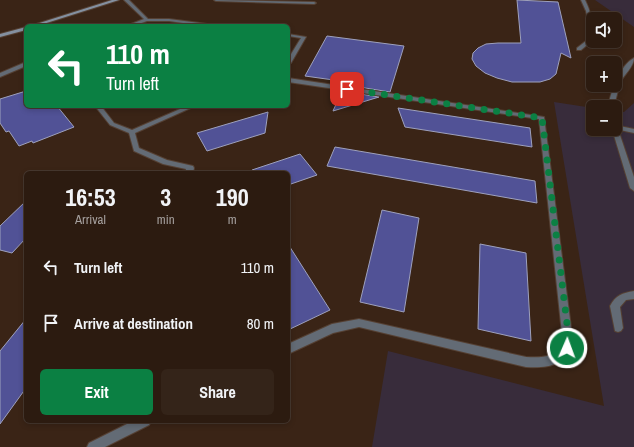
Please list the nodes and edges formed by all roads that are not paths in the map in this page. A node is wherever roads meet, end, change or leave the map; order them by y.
1 (117, 0) edge
2 (126, 0) edge
3 (216, 0) edge
4 (583, 0) edge
5 (314, 3) dead end
6 (588, 12) edge
7 (148, 20) junction
8 (39, 24) edge
9 (135, 24) edge
10 (200, 24) edge
11 (24, 29) edge
12 (290, 35) edge
13 (0, 36) edge
14 (586, 44) edge
15 (579, 49) dead end
16 (290, 60) edge
17 (634, 60) edge
18 (24, 65) edge
19 (0, 75) edge
20 (290, 80) edge
21 (612, 100) edge
22 (100, 108) edge
23 (187, 108) edge
24 (622, 129) edge
25 (634, 131) edge
26 (132, 132) junction
27 (618, 136) edge
28 (189, 171) edge
29 (634, 188) edge
30 (634, 295) edge
31 (618, 328) dead end
32 (290, 348) edge
33 (141, 423) edge
34 (93, 447) edge

1 - 8 main road
2 - 7 street
3 - 5 street
4 - 6 street
7 - 9 street
7 - 10 street
11 - 13 main road
12 - 16 street
14 - 15 street
17 - 21 street
18 - 19 street
20 - 32 street
22 - 26 street
23 - 26 street
24 - 25 street
26 - 28 street
27 - 29 street
30 - 31 street
33 - 34 street

